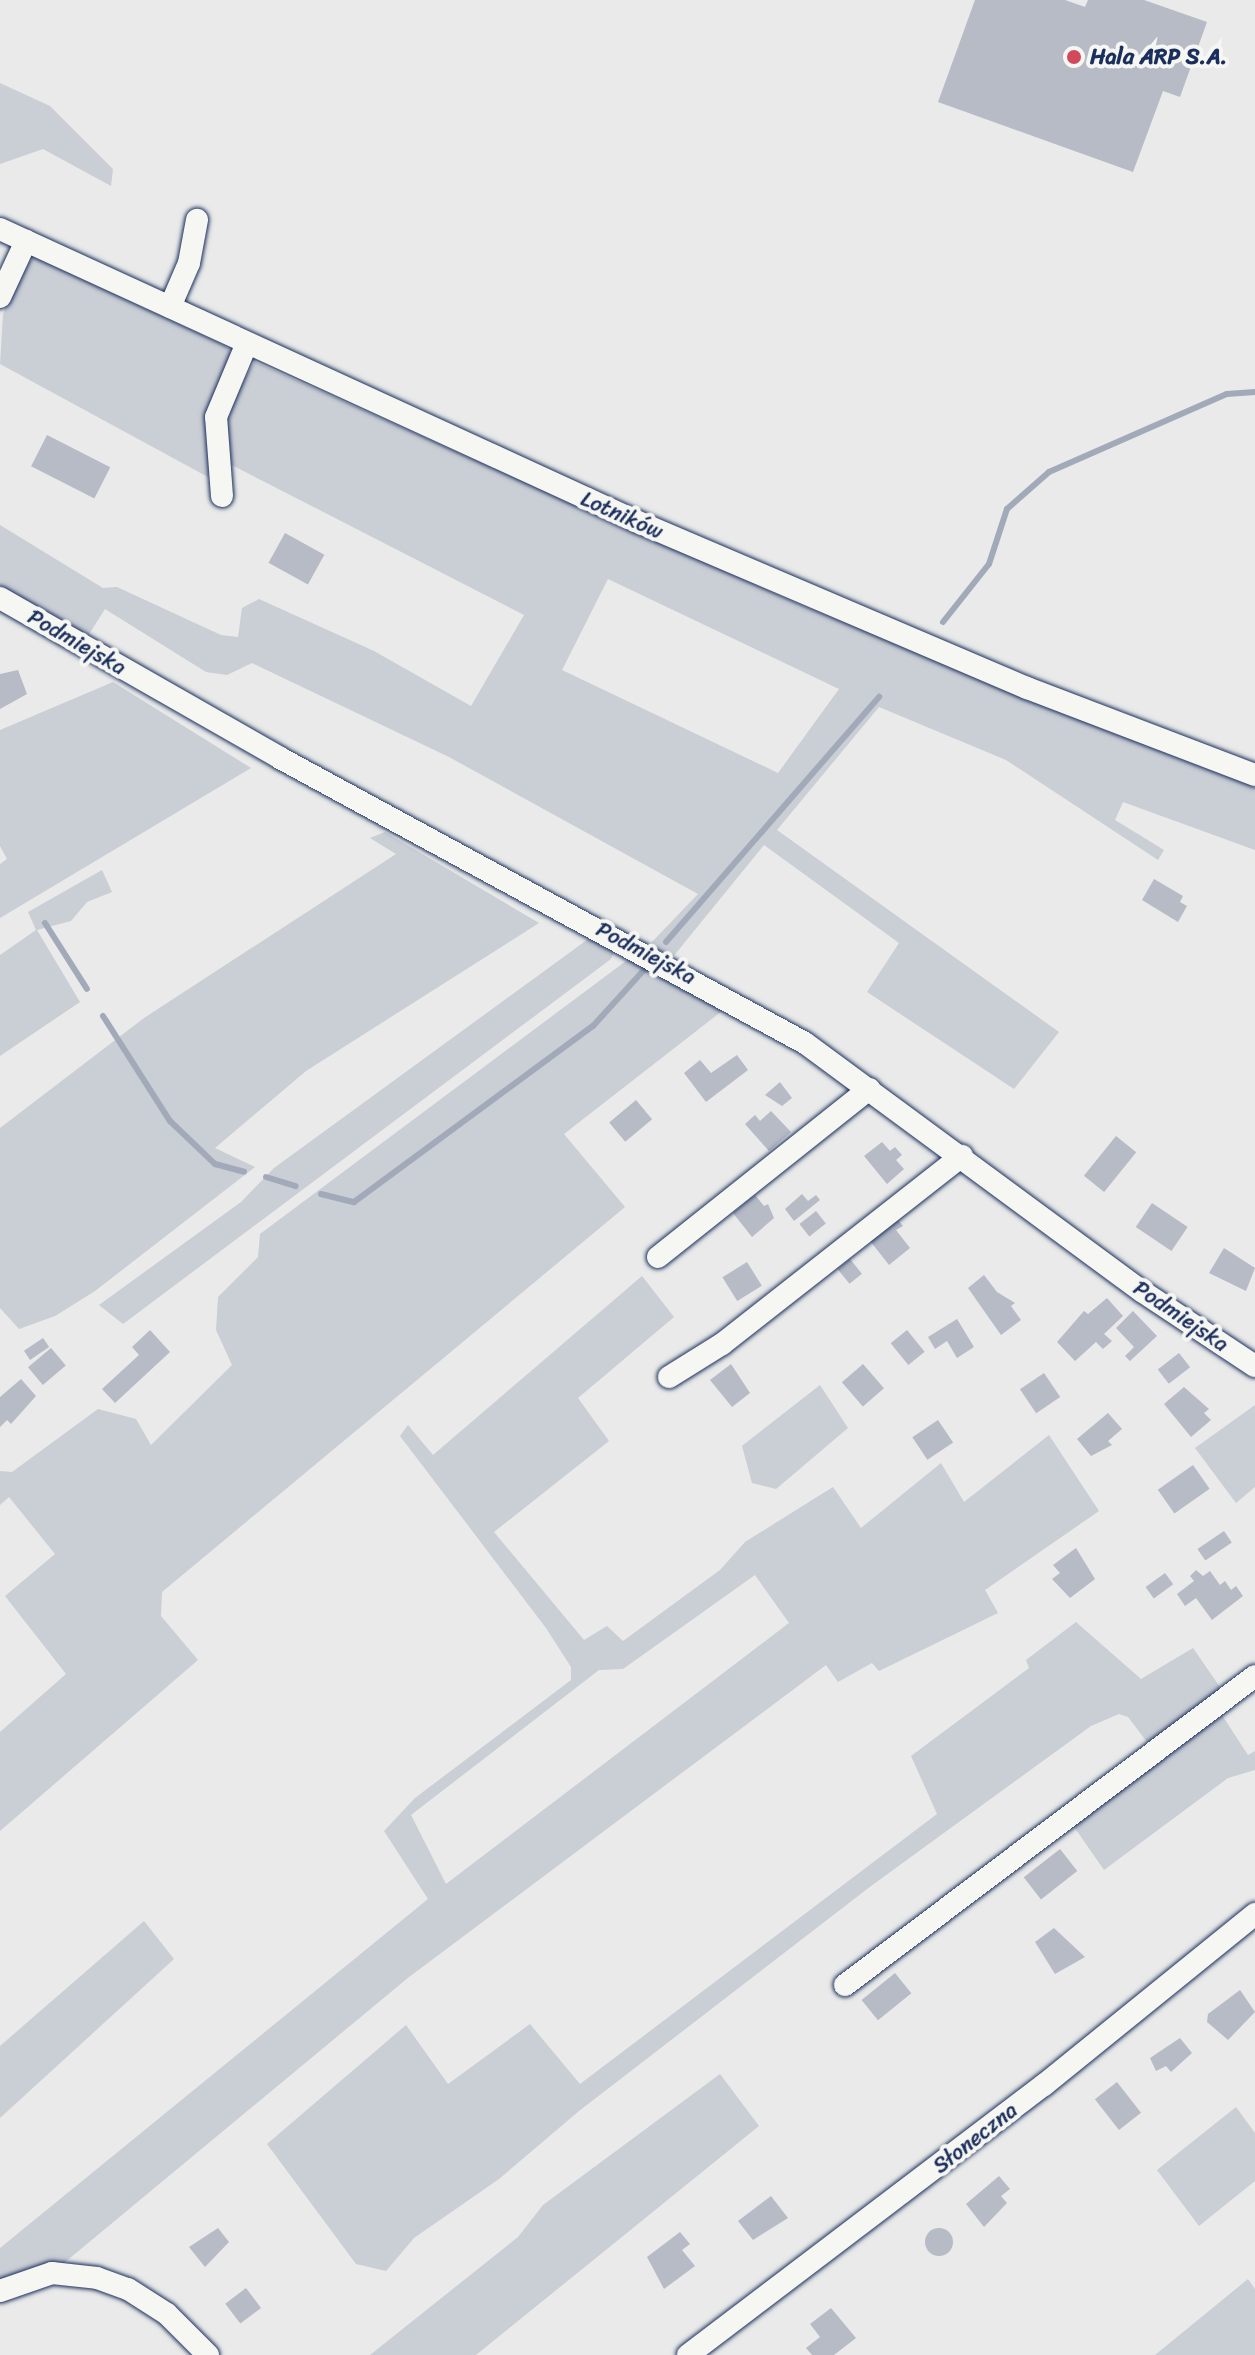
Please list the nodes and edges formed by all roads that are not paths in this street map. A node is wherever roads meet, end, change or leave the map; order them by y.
1 (197, 220) dead end
2 (0, 229) edge
3 (26, 241) junction
4 (0, 297) edge
5 (170, 307) junction
6 (247, 343) junction
7 (222, 496) dead end
8 (0, 598) edge
9 (1255, 775) edge
10 (869, 1089) junction
11 (962, 1156) junction
12 (658, 1257) dead end
13 (1255, 1366) edge
14 (669, 1377) dead end
15 (1255, 1676) edge
16 (1255, 1914) edge
17 (845, 1985) dead end
18 (0, 2291) edge
19 (208, 2355) edge
20 (688, 2355) edge

1 - 5 street
2 - 3 street, Lotników
3 - 4 street
3 - 5 street, Lotników
5 - 6 street, Lotników
6 - 7 street
6 - 9 street, Lotników
8 - 10 street, Podmiejska
10 - 11 street, Podmiejska
10 - 12 street
11 - 13 street, Podmiejska
11 - 14 street
15 - 17 street
16 - 20 street, Słoneczna
18 - 19 street

